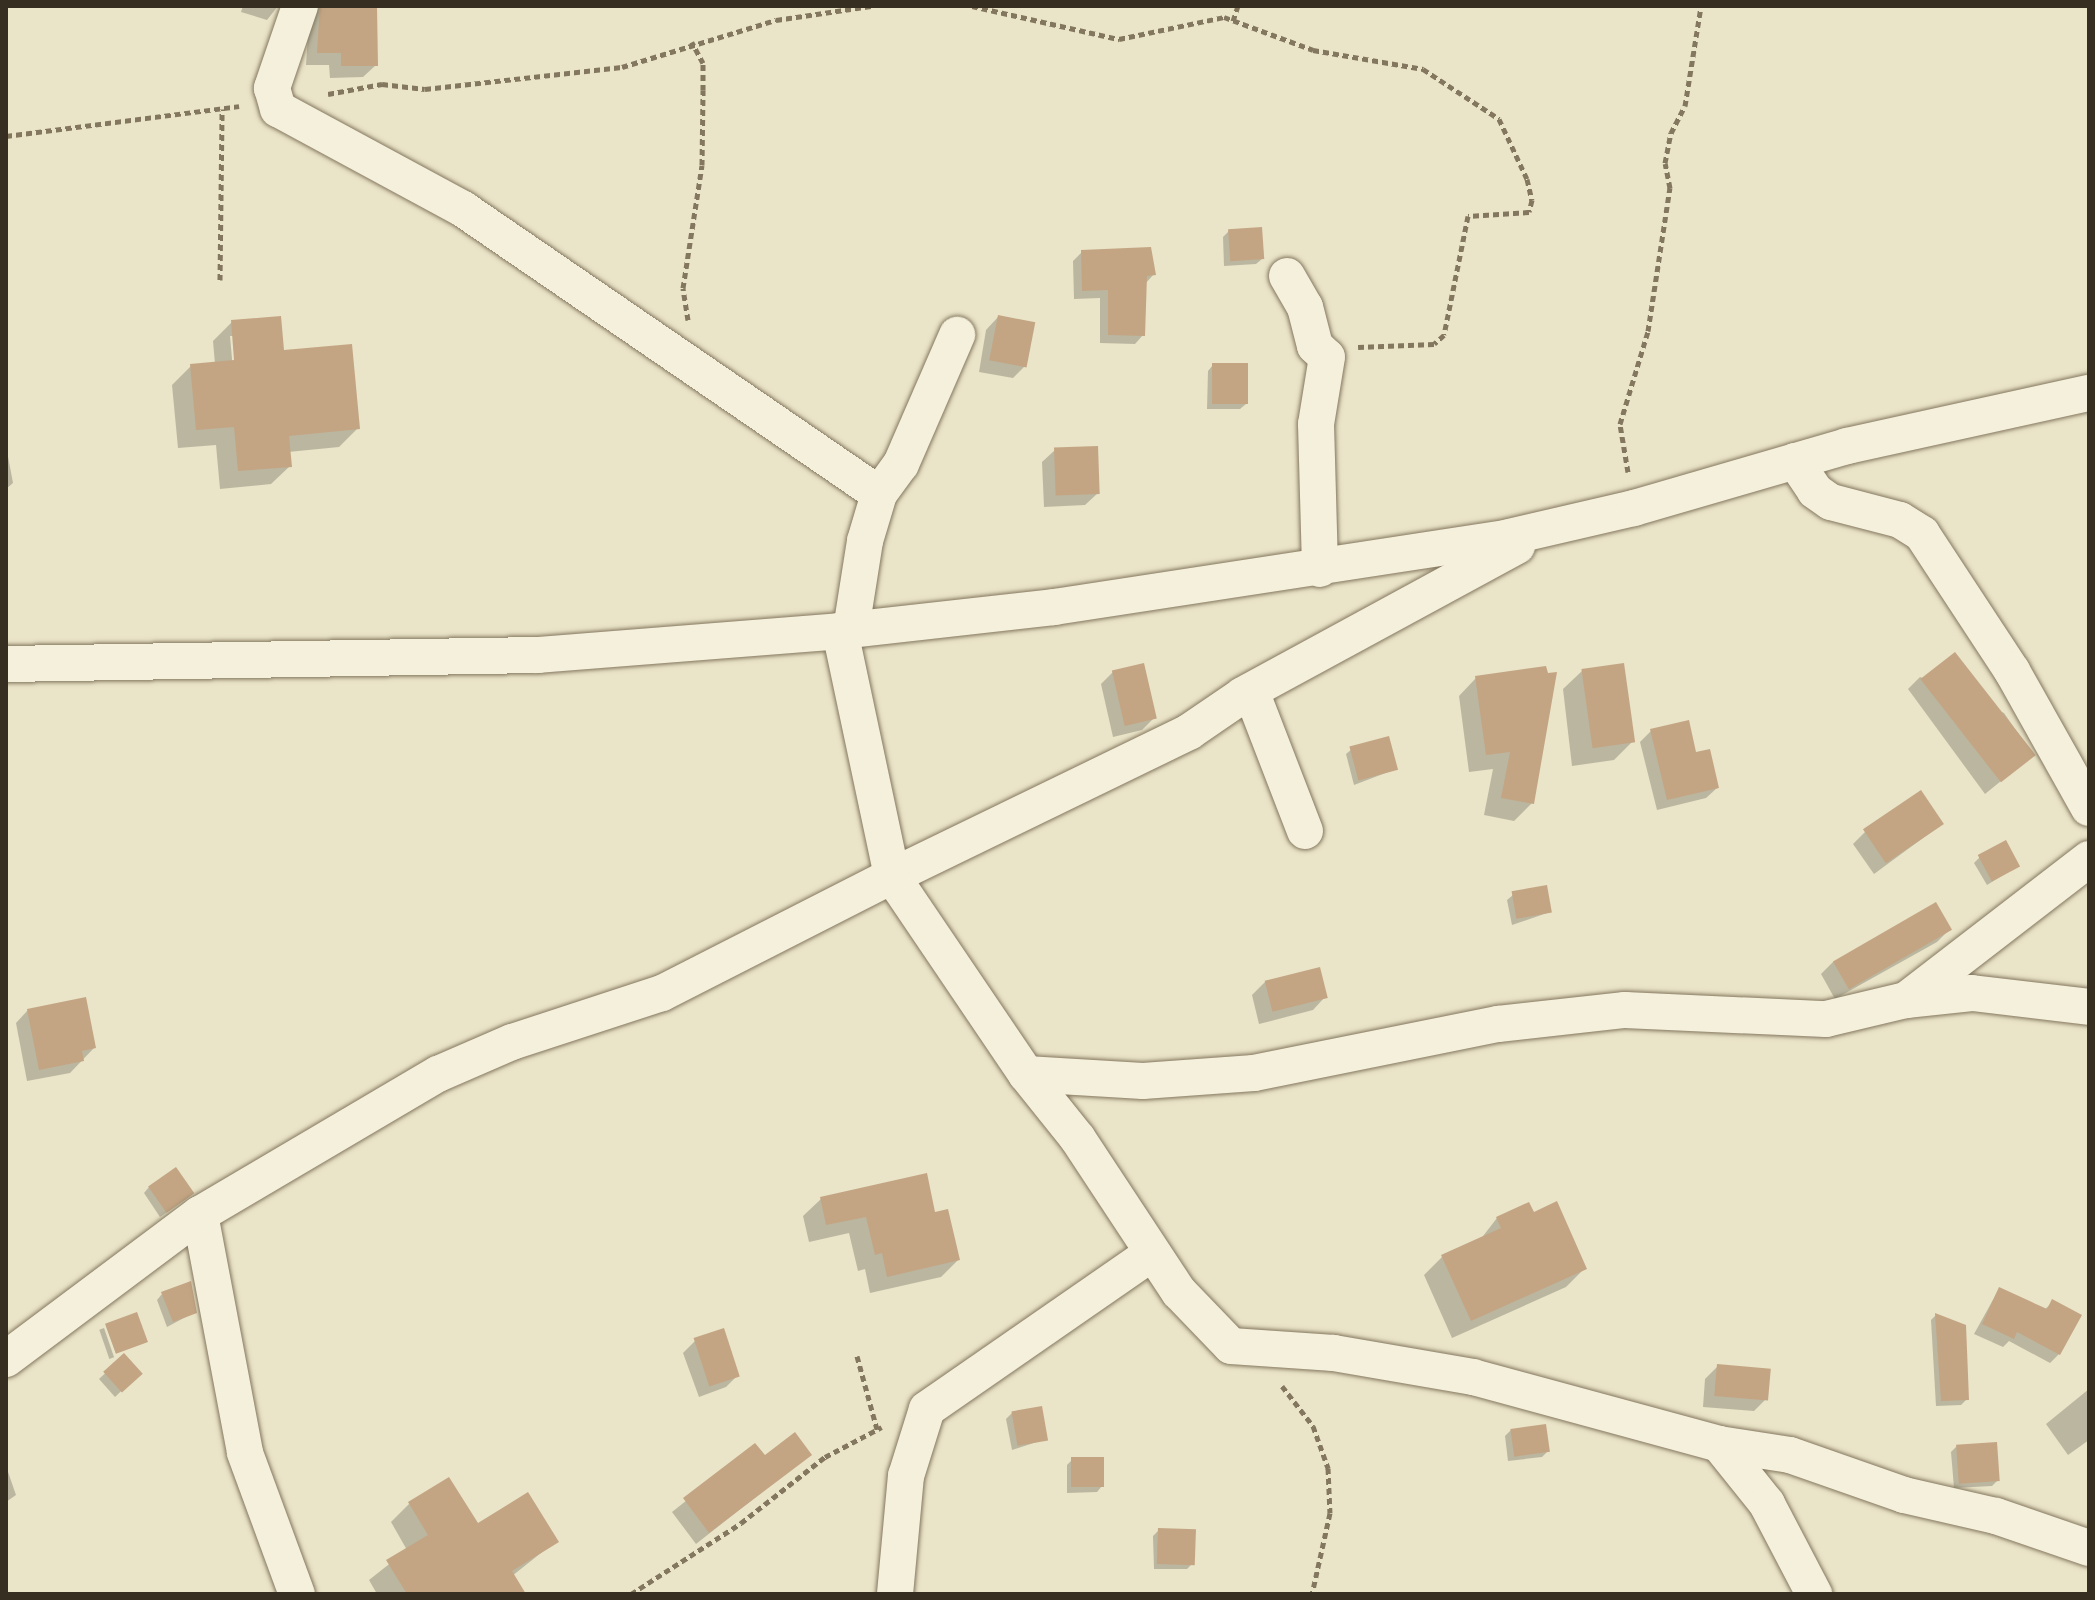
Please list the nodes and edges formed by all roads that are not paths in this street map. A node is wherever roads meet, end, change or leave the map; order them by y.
1 (300, 6) edge
2 (1287, 276) dead end
3 (957, 335) dead end
4 (2089, 393) edge
5 (1795, 461) junction
6 (879, 494) junction
7 (1550, 529) junction
8 (1320, 569) junction
9 (846, 630) junction
10 (6, 664) edge
11 (1251, 691) junction
12 (2089, 808) edge
13 (1305, 831) dead end
14 (2089, 859) edge
15 (892, 876) junction
16 (1906, 1000) junction
17 (2089, 1007) edge
18 (1026, 1074) junction
19 (200, 1214) junction
20 (1152, 1253) junction
21 (49, 1326) junction
22 (6, 1338) edge
23 (6, 1359) edge
24 (1719, 1444) junction
25 (2089, 1548) edge
26 (297, 1594) edge
27 (895, 1594) edge
28 (1814, 1594) edge

1 - 6 street
2 - 8 street
3 - 6 street
4 - 5 street
5 - 7 street
5 - 12 street
6 - 9 street
7 - 8 street
7 - 11 street
8 - 9 street
9 - 10 street
9 - 15 street
11 - 13 street
11 - 15 street
14 - 16 street
15 - 18 street
15 - 19 street
16 - 17 street
16 - 18 street
18 - 20 street
19 - 21 street
19 - 26 street
20 - 24 street
20 - 27 street
21 - 22 street
21 - 23 street
24 - 25 street
24 - 28 street

